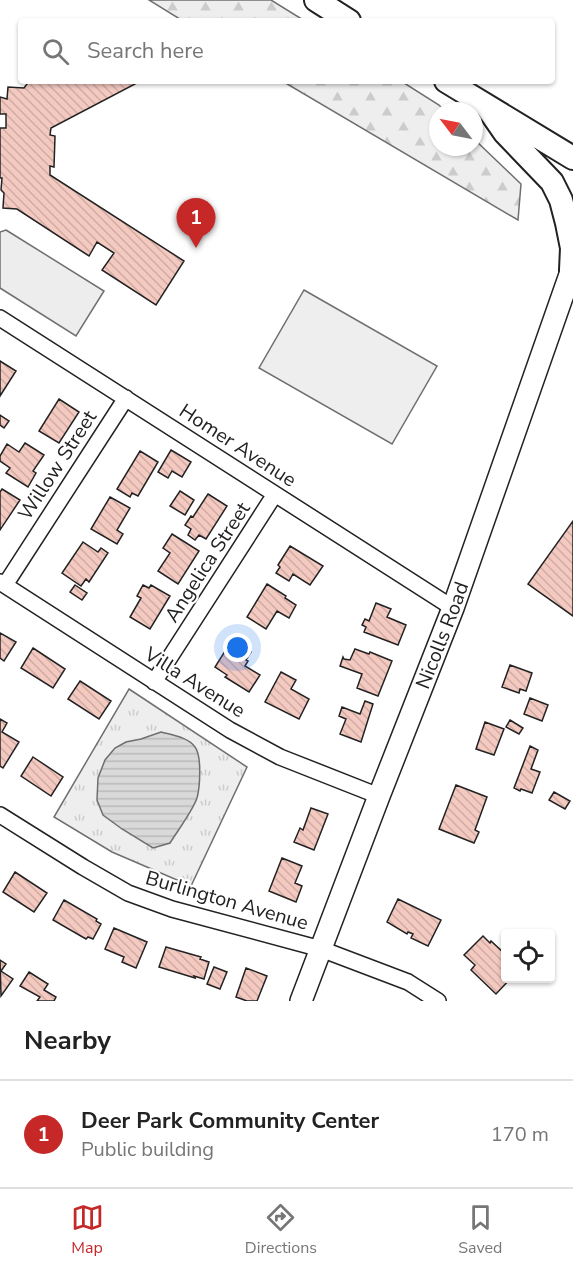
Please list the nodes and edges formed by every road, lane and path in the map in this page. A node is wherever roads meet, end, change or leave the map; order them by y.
1 (316, 0) edge
2 (345, 18) edge
3 (451, 84) edge
4 (488, 107) junction
5 (573, 158) edge
6 (572, 268) edge
7 (0, 318) edge
8 (126, 398) junction
9 (275, 494) junction
10 (2, 584) edge
11 (453, 608) junction
12 (154, 682) junction
13 (379, 796) junction
14 (0, 815) edge
15 (321, 949) junction
16 (301, 1001) edge
17 (438, 1001) edge

1 - 2 main road
3 - 4 main road
4 - 5 main road
4 - 6 main road
6 - 11 street, Nicolls Road
7 - 8 street, Homer Avenue
8 - 9 street, Homer Avenue
8 - 10 street, Willow Street
9 - 11 street, Homer Avenue
9 - 12 street, Angelica Street
10 - 12 street, Villa Avenue
11 - 13 street, Nicolls Road
12 - 13 street, Villa Avenue
13 - 15 street, Nicolls Road
14 - 15 street, Burlington Avenue
15 - 16 street, Nicolls Road
15 - 17 street, Burlington Avenue

